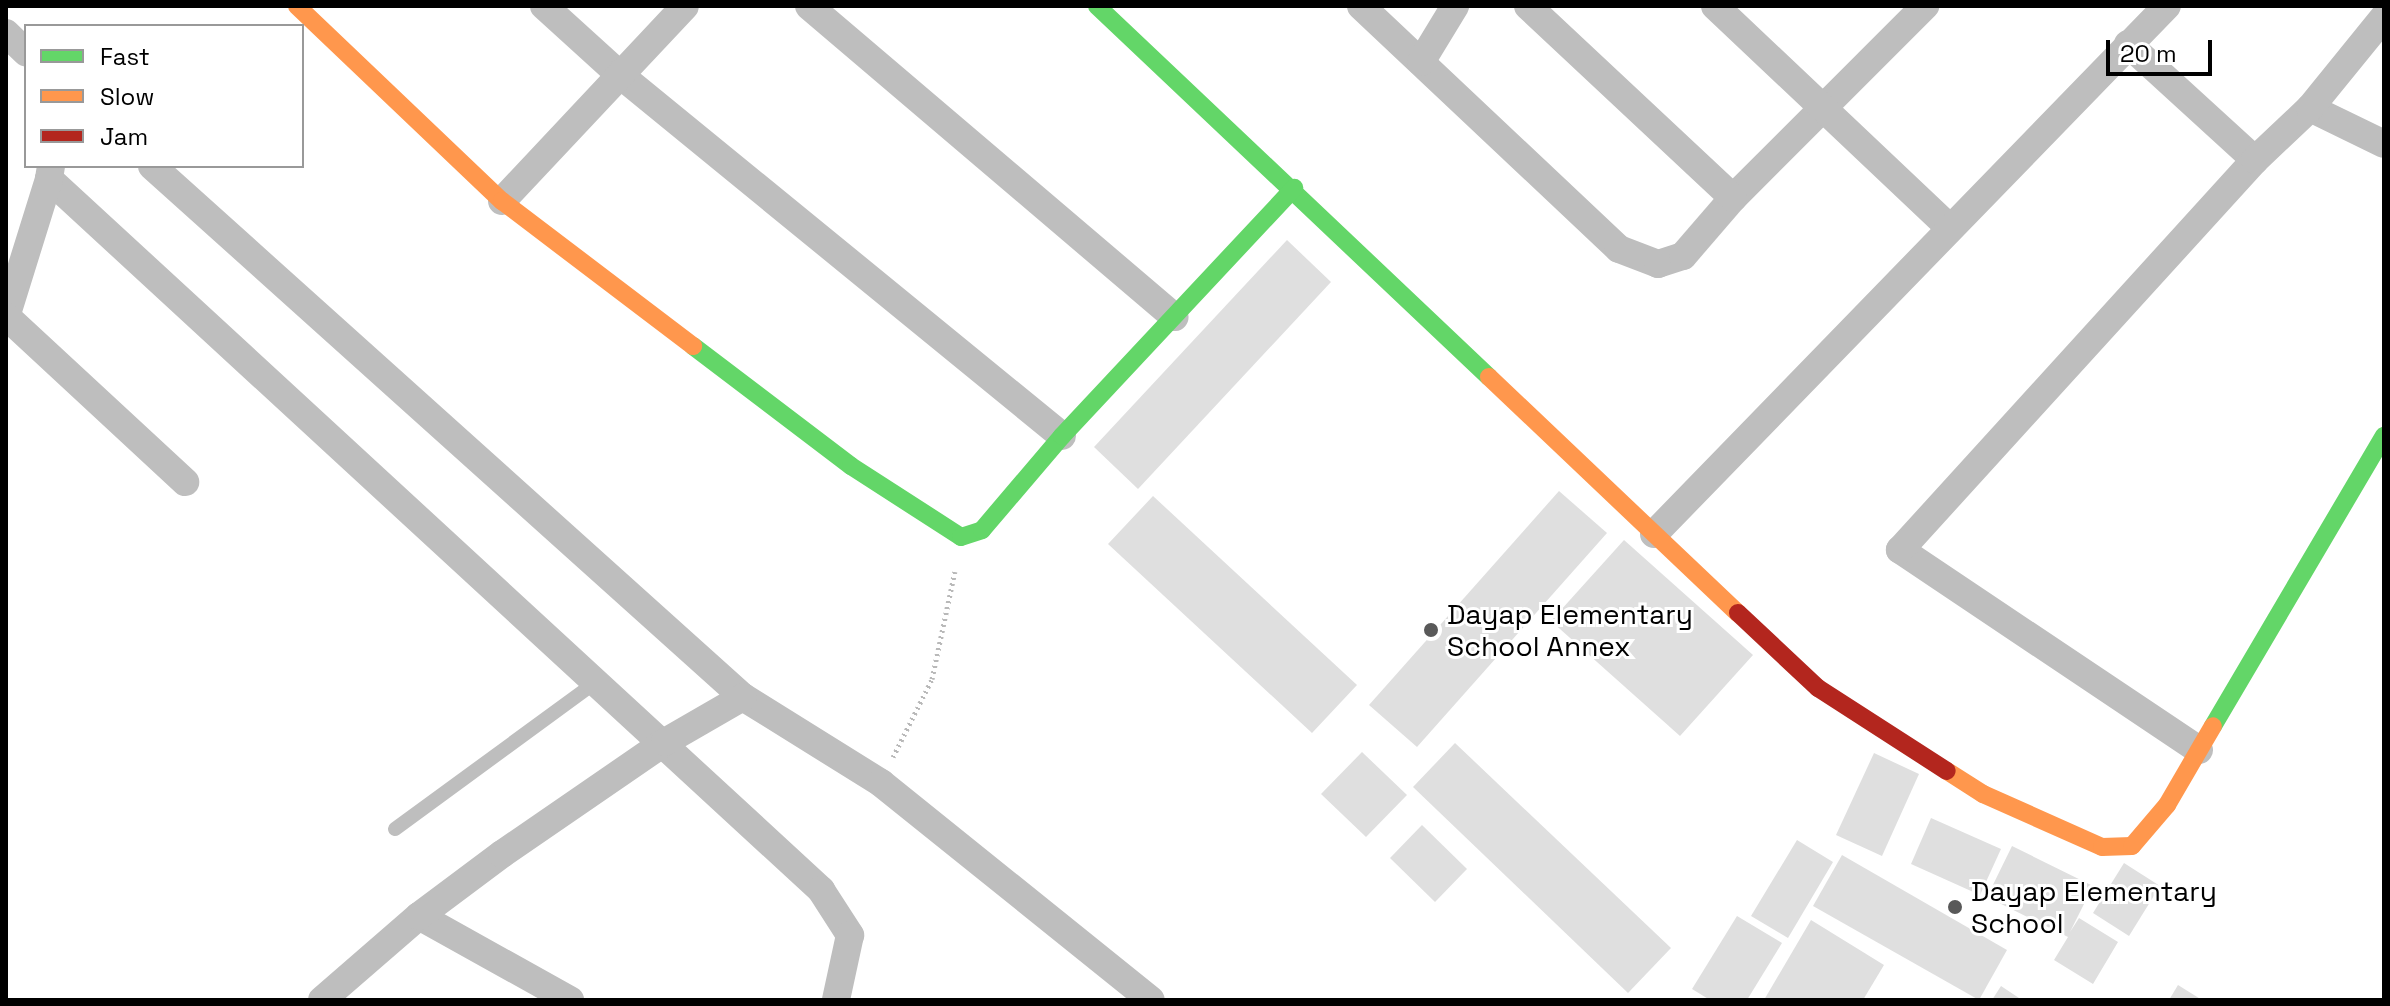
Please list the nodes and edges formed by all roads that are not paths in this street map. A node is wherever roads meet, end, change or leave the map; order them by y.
1 (297, 6) edge
2 (544, 6) edge
3 (685, 6) edge
4 (809, 6) edge
5 (1097, 6) edge
6 (1361, 6) edge
7 (1455, 6) edge
8 (1528, 6) edge
9 (1715, 6) edge
10 (1925, 6) edge
11 (2167, 6) edge
12 (2384, 17) edge
13 (6, 33) edge
14 (2128, 44) junction
15 (24, 50) edge
16 (1421, 62) junction
17 (619, 74) junction
18 (2310, 108) junction
19 (1824, 110) junction
20 (2384, 144) edge
21 (2255, 160) junction
22 (154, 168) edge
23 (50, 172) edge
24 (1294, 188) junction
25 (1733, 198) junction
26 (502, 201) junction
27 (1950, 228) junction
28 (6, 317) edge
29 (1174, 317) junction
30 (1062, 436) junction
31 (2384, 436) edge
32 (185, 482) dead end
33 (1654, 534) junction
34 (597, 681) junction
35 (743, 697) junction
36 (665, 742) junction
37 (2199, 750) junction
38 (395, 829) dead end
39 (419, 916) junction
40 (322, 1000) edge
41 (570, 1000) edge
42 (836, 1000) edge
43 (1151, 1000) edge

1 - 26 street
2 - 17 street
3 - 17 street
4 - 29 street
5 - 24 street
6 - 16 street
7 - 16 street
8 - 25 street
9 - 19 street
10 - 19 street
11 - 14 street
12 - 18 street
13 - 15 street
14 - 21 street
14 - 27 street
16 - 25 street
17 - 26 street
17 - 30 street
18 - 20 street
18 - 21 street
19 - 25 street
19 - 27 street
21 - 37 street
22 - 35 street
23 - 28 street
23 - 34 street
24 - 29 street
24 - 33 street
26 - 30 street
27 - 33 street
28 - 32 street
29 - 30 street
31 - 37 street
33 - 37 street
34 - 36 street
34 - 38 lane
35 - 36 street
35 - 43 street
36 - 39 street
36 - 42 street
39 - 40 street
39 - 41 street

